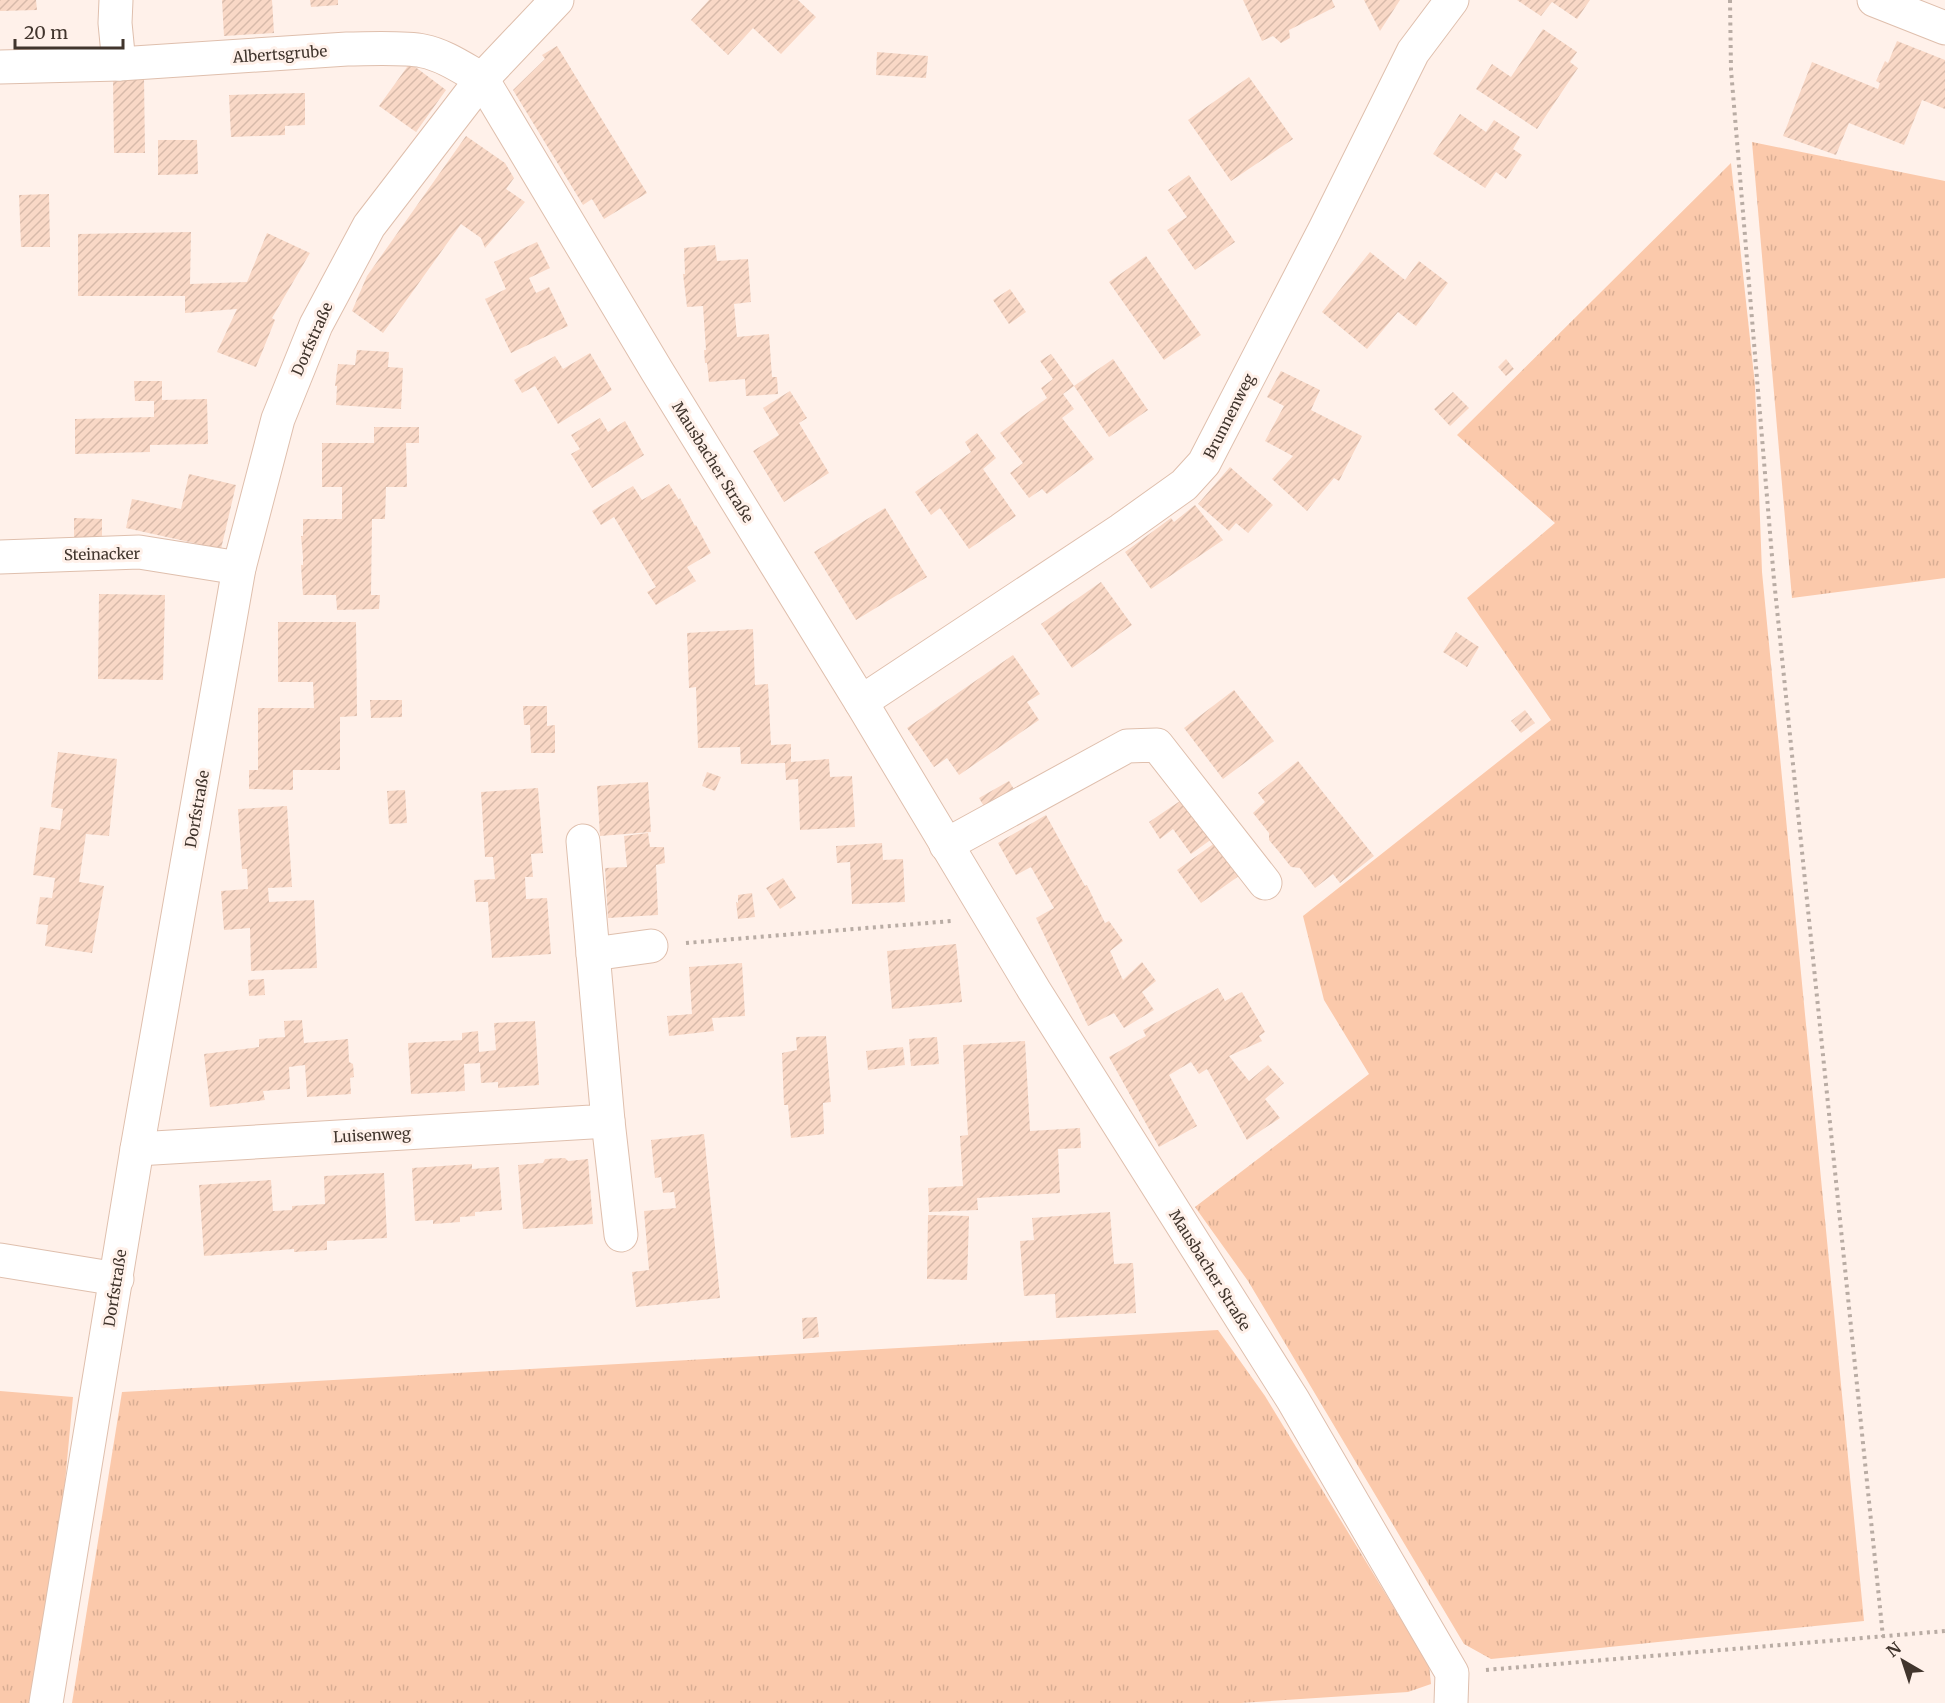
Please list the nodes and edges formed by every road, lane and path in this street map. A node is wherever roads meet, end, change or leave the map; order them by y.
1 (116, 0) edge
2 (557, 0) edge
3 (1452, 0) edge
4 (1730, 0) edge
5 (1874, 0) edge
6 (1945, 28) edge
7 (119, 64) junction
8 (0, 67) edge
9 (482, 79) junction
10 (0, 557) edge
11 (239, 568) junction
12 (861, 702) junction
13 (583, 841) dead end
14 (946, 845) junction
15 (1265, 884) dead end
16 (990, 918) junction
17 (651, 946) joint
18 (593, 954) junction
19 (608, 1121) junction
20 (137, 1149) junction
21 (621, 1235) dead end
22 (0, 1260) edge
23 (117, 1279) junction
24 (1945, 1631) edge
25 (1883, 1637) junction
26 (1451, 1688) edge
27 (46, 1703) edge

1 - 7 street
2 - 9 street, Dorfstraße
3 - 12 street, Brunnenweg
4 - 25 path
5 - 6 street
7 - 8 street, Albertsgrube
7 - 9 street, Albertsgrube
9 - 11 street, Dorfstraße
9 - 12 street, Mausbacher Straße
10 - 11 street, Steinacker
11 - 20 street, Dorfstraße
12 - 14 street, Mausbacher Straße
13 - 18 street
14 - 15 street
14 - 16 street, Mausbacher Straße
16 - 17 path
16 - 26 street, Mausbacher Straße
17 - 18 street
18 - 19 street
19 - 20 street, Luisenweg
19 - 21 street
20 - 23 street, Dorfstraße
22 - 23 street
23 - 27 street, Dorfstraße
24 - 25 path
25 - 26 path

